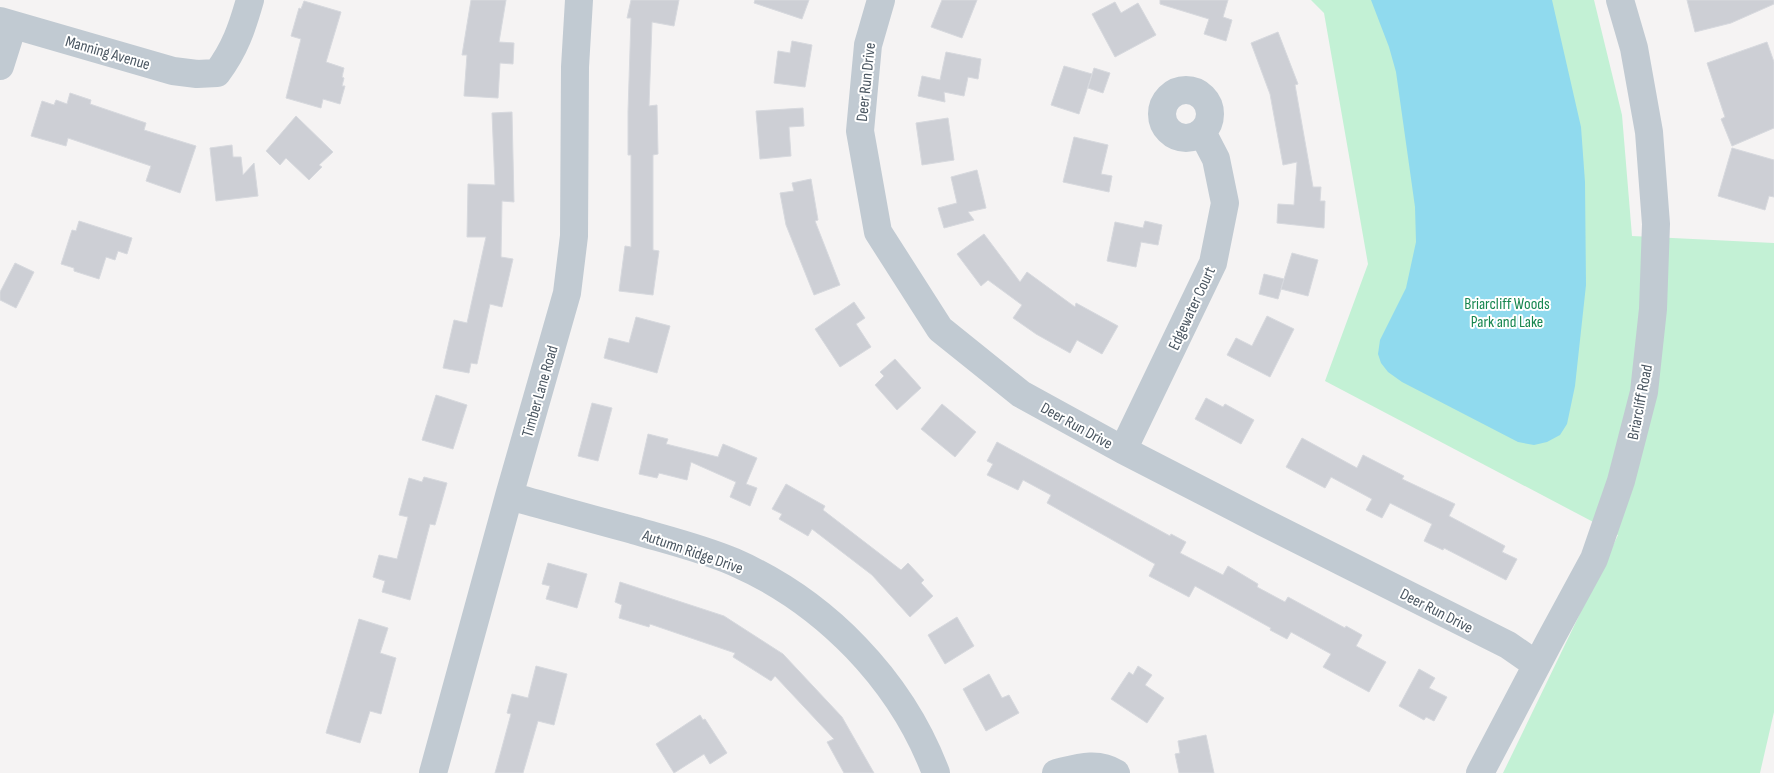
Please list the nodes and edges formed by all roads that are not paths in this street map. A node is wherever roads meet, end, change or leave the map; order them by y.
1 (250, 0) edge
2 (579, 0) edge
3 (880, 0) edge
4 (1620, 0) edge
5 (6, 23) edge
6 (0, 66) edge
7 (1202, 132) dead end
8 (1123, 450) junction
9 (509, 496) junction
10 (1536, 664) junction
11 (433, 773) edge
12 (936, 773) edge
13 (1056, 773) edge
14 (1116, 773) edge
15 (1480, 773) edge

1 - 5 street, Manning Avenue
2 - 9 street, Timber Lane Road
3 - 8 street, Deer Run Drive
4 - 10 street, Briarcliff Road
5 - 6 street
7 - 8 street, Edgewater Court
8 - 10 street, Deer Run Drive
9 - 11 street, Timber Lane Road
9 - 12 street, Autumn Ridge Drive
10 - 15 street, Briarcliff Road
13 - 14 street

